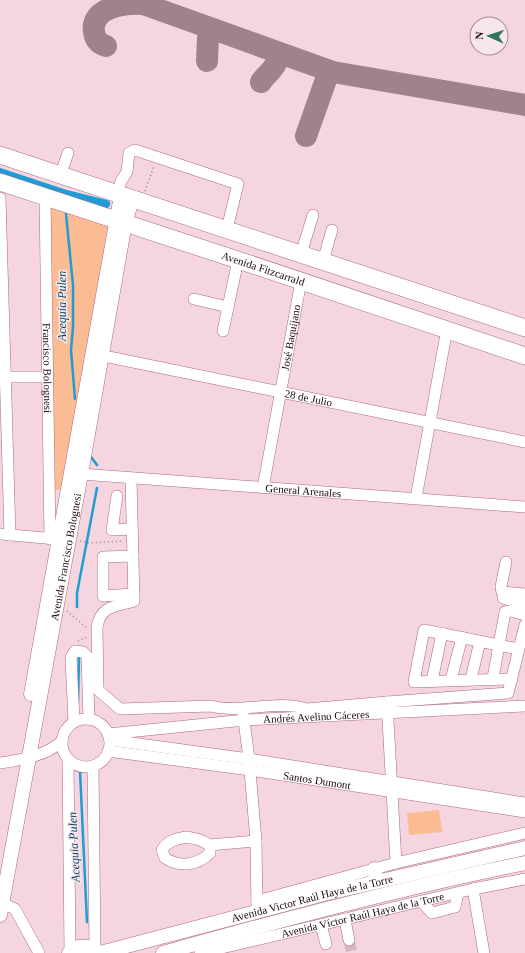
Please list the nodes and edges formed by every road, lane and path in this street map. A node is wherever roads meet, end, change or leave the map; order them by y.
1 (68, 153) dead end
2 (0, 155) edge
3 (60, 176) junction
4 (0, 182) edge
5 (123, 193) junction
6 (0, 198) edge
7 (45, 198) junction
8 (313, 215) dead end
9 (120, 221) junction
10 (227, 229) junction
11 (332, 230) dead end
12 (301, 254) junction
13 (238, 260) junction
14 (323, 261) junction
15 (301, 281) junction
16 (194, 299) dead end
17 (228, 307) junction
18 (525, 328) edge
19 (447, 329) junction
20 (223, 331) dead end
21 (97, 355) junction
22 (525, 356) edge
23 (5, 377) junction
24 (47, 377) junction
25 (281, 390) junction
26 (3, 413) edge
27 (429, 422) junction
28 (525, 442) edge
29 (81, 474) junction
30 (131, 478) junction
31 (263, 488) junction
32 (117, 496) dead end
33 (416, 498) junction
34 (525, 507) edge
35 (132, 529) junction
36 (5, 534) edge
37 (64, 540) junction
38 (132, 541) junction
39 (133, 556) junction
40 (506, 562) dead end
41 (134, 594) junction
42 (525, 594) edge
43 (498, 597) dead end
44 (525, 605) edge
45 (56, 608) junction
46 (525, 615) edge
47 (525, 624) edge
48 (90, 630) dead end
49 (442, 633) junction
50 (462, 637) junction
51 (480, 641) junction
52 (499, 645) junction
53 (518, 649) junction
54 (492, 678) junction
55 (471, 679) junction
56 (512, 679) junction
57 (451, 680) junction
58 (432, 681) junction
59 (525, 706) edge
60 (387, 707) junction
61 (244, 714) junction
62 (89, 719) junction
63 (74, 722) junction
64 (108, 742) junction
65 (64, 751) junction
66 (24, 758) junction
67 (0, 763) edge
68 (250, 765) junction
69 (93, 766) junction
70 (391, 780) junction
71 (392, 792) junction
72 (525, 803) edge
73 (525, 812) edge
74 (525, 833) edge
75 (256, 845) junction
76 (525, 848) edge
77 (210, 849) dead end
78 (396, 863) junction
79 (525, 863) edge
80 (0, 866) edge
81 (376, 875) junction
82 (525, 879) edge
83 (473, 890) junction
84 (257, 906) junction
85 (1, 909) edge
86 (345, 920) junction
87 (321, 926) junction
88 (349, 940) tunnel mouth
89 (326, 944) dead end
90 (69, 952) edge
91 (98, 952) edge
92 (39, 953) edge
93 (163, 953) edge
94 (200, 953) edge
95 (484, 953) edge

1 - 3 street
2 - 3 highway
3 - 5 highway
4 - 7 highway, Avenida Fitzcarrald
5 - 9 main road, Avenida Francisco Bolognesi
5 - 10 highway
5 - 10 street
6 - 23 street
7 - 9 highway, Avenida Fitzcarrald
7 - 24 street, Francisco Bolognesi
8 - 12 street
9 - 13 highway, Avenida Fitzcarrald
9 - 21 main road, Avenida Francisco Bolognesi
10 - 12 highway
11 - 14 street
12 - 14 highway
13 - 15 highway, Avenida Fitzcarrald
13 - 17 street
14 - 18 highway
15 - 19 highway, Avenida Fitzcarrald
15 - 25 street, José Baquíjano
16 - 17 street
17 - 20 street
19 - 22 highway, Avenida Fitzcarrald
19 - 27 street
21 - 25 street, 28 de Julio
21 - 29 main road, Avenida Francisco Bolognesi
21 - 37 main road, Avenida Francisco Bolognesi
23 - 24 street
23 - 26 street
24 - 37 street, Francisco Bolognesi
25 - 27 street, 28 de Julio
25 - 31 street, José Baquíjano
26 - 36 street
27 - 28 street, 28 de Julio
27 - 33 street
29 - 30 street, General Arenales
29 - 37 main road, Avenida Francisco Bolognesi
30 - 31 street, General Arenales
30 - 35 street
31 - 33 street, General Arenales
32 - 35 street
33 - 34 street, General Arenales
35 - 38 street
36 - 37 street
37 - 38 path
37 - 45 main road, Avenida Francisco Bolognesi
37 - 66 main road, Avenida Francisco Bolognesi
38 - 39 street
39 - 41 street
39 - 41 street
40 - 42 street
41 - 61 street
43 - 44 street
45 - 48 path
45 - 66 main road, Avenida Francisco Bolognesi
46 - 52 street
47 - 53 street
49 - 50 street
49 - 58 street
49 - 58 street
50 - 51 street
50 - 57 street
51 - 52 street
51 - 55 street
52 - 53 street
52 - 54 street
53 - 56 street
54 - 55 street
54 - 56 street
55 - 57 street
56 - 60 street
57 - 58 street
59 - 60 street, Andrés Avelino Cáceres
60 - 61 street, Andrés Avelino Cáceres
60 - 70 street
61 - 64 street, Andrés Avelino Cáceres
61 - 68 street
62 - 63 street
62 - 63 street
62 - 64 street
63 - 65 street
64 - 68 street, Santos Dumont
64 - 69 street
65 - 66 street
65 - 69 street
65 - 90 street
66 - 67 street
66 - 80 main road, Avenida Francisco Bolognesi
66 - 85 main road, Avenida Francisco Bolognesi
68 - 70 street, Santos Dumont
68 - 71 street, Santos Dumont
68 - 75 street
69 - 91 street
70 - 71 street
70 - 72 street, Santos Dumont
71 - 73 street, Santos Dumont
71 - 78 street
74 - 78 street
75 - 77 street
75 - 84 street
76 - 81 main road, Avenida Victor Raúl Haya de la Torre
78 - 81 street
79 - 93 main road, Avenida Victor Raúl Haya de la Torre
81 - 84 main road, Avenida Victor Raúl Haya de la Torre
82 - 83 street, Avenida Víctor Raúl Haya de la Torre
83 - 86 street, Avenida Víctor Raúl Haya de la Torre
83 - 95 street
84 - 91 main road, Avenida Victor Raúl Haya de la Torre
85 - 92 street
86 - 87 street, Avenida Víctor Raúl Haya de la Torre
86 - 88 street
87 - 89 street
87 - 94 street, Avenida Víctor Raúl Haya de la Torre
90 - 91 main road, Avenida Victor Raúl Haya de la Torre

